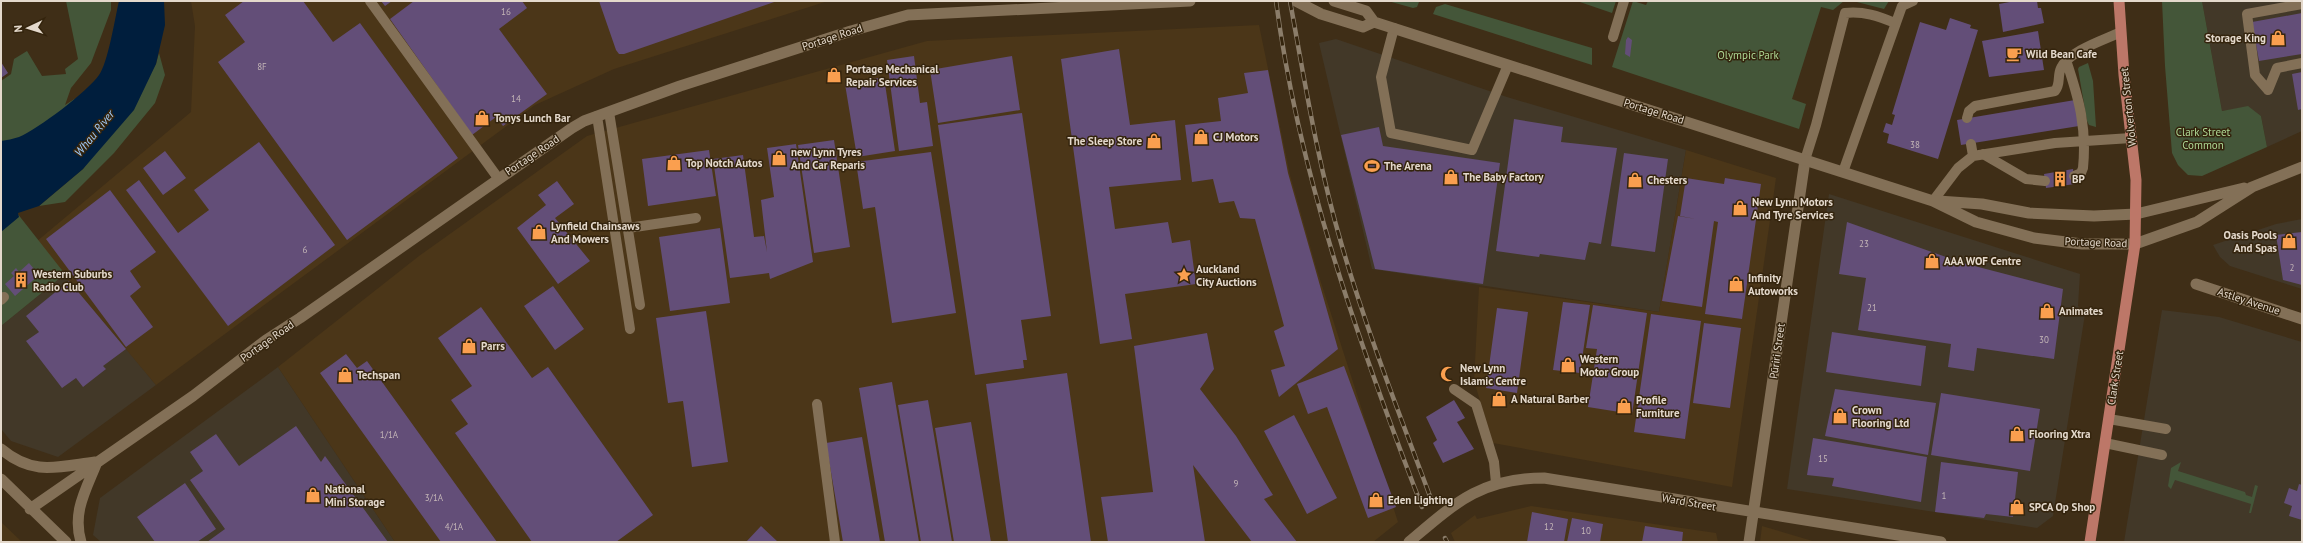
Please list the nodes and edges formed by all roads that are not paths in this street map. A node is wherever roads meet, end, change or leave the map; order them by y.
1 (370, 1) edge
2 (1190, 1) edge
3 (1296, 1) edge
4 (1334, 1) edge
5 (1624, 1) edge
6 (1913, 1) edge
7 (2119, 1) edge
8 (2302, 4) edge
9 (1374, 22) junction
10 (1895, 23) junction
11 (1394, 28) junction
12 (2120, 32) junction
13 (1613, 37) dead end
14 (2066, 60) junction
15 (2302, 63) edge
16 (1508, 65) junction
17 (609, 112) junction
18 (598, 116) junction
19 (1967, 118) dead end
20 (2131, 138) junction
21 (2082, 142) junction
22 (1971, 144) dead end
23 (1978, 155) junction
24 (1805, 160) junction
25 (2302, 167) edge
26 (1843, 172) junction
27 (2074, 176) dead end
28 (498, 178) junction
29 (2045, 181) dead end
30 (2252, 187) junction
31 (1933, 201) junction
32 (2136, 214) junction
33 (696, 218) dead end
34 (628, 228) junction
35 (2135, 244) junction
36 (2196, 284) dead end
37 (640, 305) dead end
38 (2302, 319) edge
39 (630, 329) dead end
40 (1454, 389) dead end
41 (817, 404) dead end
42 (2109, 418) junction
43 (2166, 429) dead end
44 (2105, 444) junction
45 (1, 449) edge
46 (2162, 455) dead end
47 (98, 462) junction
48 (1, 479) edge
49 (1496, 483) junction
50 (30, 509) junction
51 (1754, 513) junction
52 (66, 542) edge
53 (81, 542) edge
54 (835, 542) edge
55 (1409, 542) edge
56 (1749, 542) edge
57 (1941, 542) edge
58 (2090, 542) edge

1 - 28 lane
2 - 17 main road, Portage Road
3 - 9 main road, Portage Road
4 - 9 main road, Portage Road
5 - 13 lane
6 - 10 lane
7 - 12 main road, Wolverton Street
8 - 15 lane
9 - 11 main road, Portage Road
10 - 24 lane
10 - 26 lane
11 - 16 main road, Portage Road
11 - 16 lane
12 - 14 lane
12 - 20 main road, Wolverton Street
14 - 19 lane
14 - 21 lane
16 - 24 main road, Portage Road
17 - 18 main road, Portage Road
17 - 34 lane
18 - 28 main road, Portage Road
18 - 39 lane
20 - 21 lane
20 - 32 main road, Wolverton Street
21 - 23 lane
21 - 27 lane
22 - 23 lane
23 - 29 lane
23 - 31 lane
24 - 26 main road, Portage Road
24 - 51 main road, Pūriri Street
25 - 30 main road, Portage Road
26 - 31 main road, Portage Road
28 - 47 main road, Portage Road
30 - 32 main road, Portage Road
30 - 35 main road, Portage Road
31 - 32 main road, Portage Road
31 - 35 main road, Portage Road
32 - 35 main road, Clark Street
33 - 34 lane
34 - 37 lane
35 - 42 main road, Clark Street
36 - 38 main road, Astley Avenue
40 - 49 lane
41 - 54 lane
42 - 43 lane
42 - 44 main road, Clark Street
44 - 46 lane
44 - 58 main road, Clark Street
45 - 47 main road
47 - 50 main road, Portage Road
47 - 53 main road
48 - 50 main road
49 - 51 main road, Ward Street
49 - 55 main road, Ward Street
50 - 52 main road
51 - 56 main road, Pūriri Street
51 - 57 main road, Ward Street

